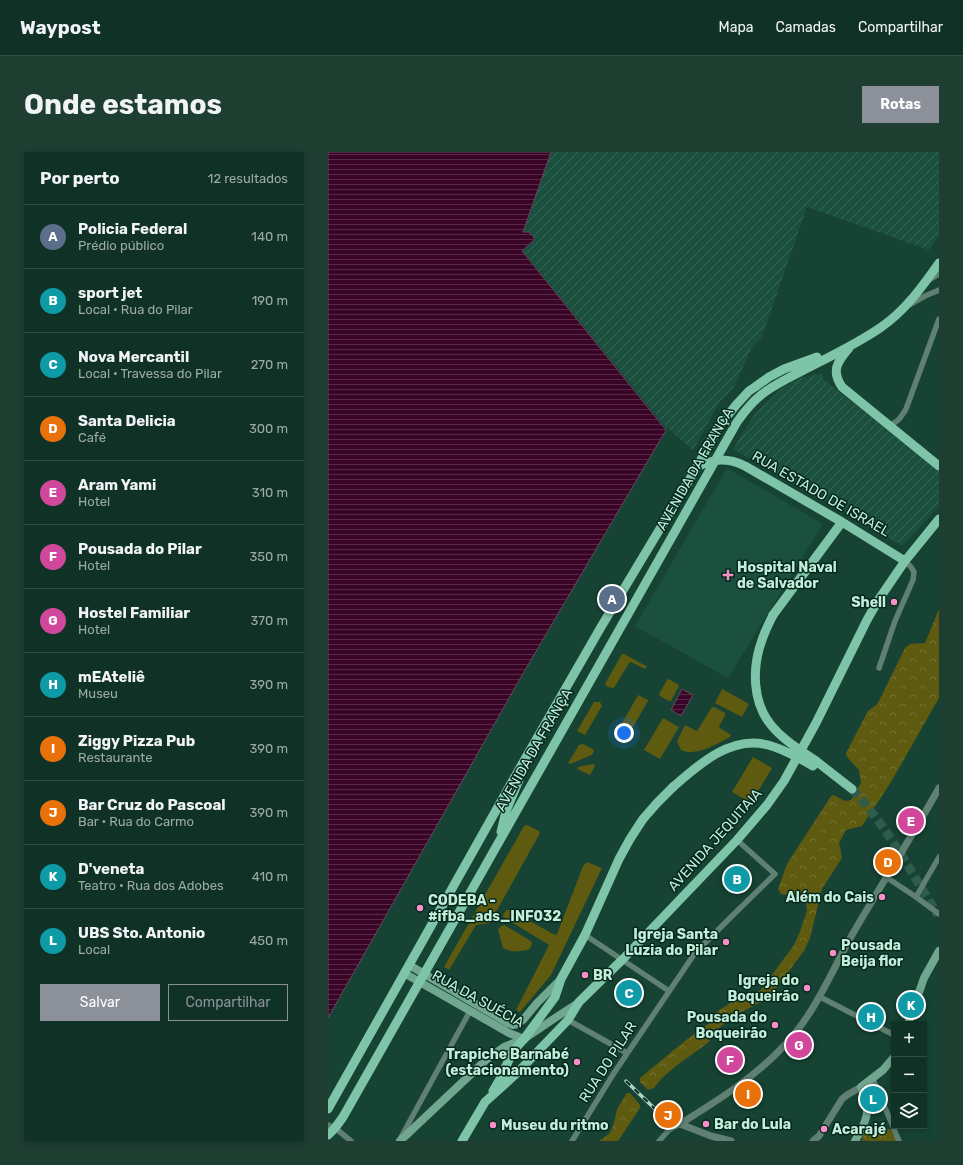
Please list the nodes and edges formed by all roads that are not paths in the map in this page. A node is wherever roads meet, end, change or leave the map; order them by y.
1 (939, 263) edge
2 (939, 274) edge
3 (927, 281) junction
4 (939, 290) edge
5 (904, 308) junction
6 (939, 319) edge
7 (851, 346) junction
8 (888, 425) junction
9 (715, 460) junction
10 (939, 466) edge
11 (697, 467) junction
12 (939, 520) edge
13 (842, 522) junction
14 (905, 561) junction
15 (879, 668) dead end
16 (815, 763) junction
17 (522, 766) junction
18 (939, 788) edge
19 (852, 789) tunnel mouth
20 (500, 838) junction
21 (737, 840) junction
22 (939, 857) edge
23 (886, 877) junction
24 (916, 897) junction
25 (939, 914) edge
26 (586, 935) junction
27 (939, 951) edge
28 (623, 959) junction
29 (407, 969) junction
30 (422, 978) junction
31 (561, 979) junction
32 (669, 991) junction
33 (820, 997) junction
34 (579, 1002) junction
35 (470, 1010) junction
36 (568, 1020) junction
37 (909, 1021) edge
38 (891, 1033) edge
39 (524, 1040) junction
40 (627, 1053) junction
41 (891, 1061) edge
42 (873, 1079) junction
43 (861, 1087) junction
44 (485, 1102) junction
45 (328, 1109) edge
46 (680, 1124) junction
47 (330, 1129) edge
48 (351, 1141) edge
49 (399, 1141) edge
50 (462, 1141) edge
51 (572, 1141) edge
52 (659, 1141) edge
53 (731, 1141) edge
54 (813, 1141) edge
55 (855, 1141) edge
56 (899, 1141) edge

1 - 3 main road
2 - 3 street
3 - 5 main road
4 - 5 street
5 - 7 main road
6 - 8 street
7 - 8 main road
7 - 9 main road, AVENIDA DA FRANÇA
7 - 11 main road, AVENIDA DA FRANÇA
8 - 10 main road
9 - 11 main road, RUA ESTADO DE ISRAEL
9 - 13 main road, RUA ESTADO DE ISRAEL
9 - 20 main road, AVENIDA DA FRANÇA
11 - 17 main road, AVENIDA DA FRANÇA
12 - 14 main road, AVENIDA JEQUITAIA
13 - 14 main road, RUA ESTADO DE ISRAEL
13 - 16 main road, bridge
14 - 15 street
14 - 21 main road, AVENIDA JEQUITAIA
16 - 19 main road
16 - 26 main road, bridge
17 - 20 main road
17 - 29 main road, AVENIDA DA FRANÇA
18 - 23 street
20 - 30 main road, AVENIDA DA FRANÇA
21 - 28 main road, AVENIDA JEQUITAIA
21 - 32 street, RUA DO PILAR
22 - 24 street
23 - 24 street
23 - 33 street
24 - 25 street
26 - 28 street
26 - 31 main road
27 - 37 main road
28 - 32 street
28 - 34 main road, AVENIDA JEQUITAIA
29 - 30 main road, RUA DA SUÉCIA
29 - 45 main road, AVENIDA DA FRANÇA
30 - 31 main road, RUA DA SUÉCIA
30 - 35 main road, RUA DA SUÉCIA
30 - 47 main road, AVENIDA DA FRANÇA
31 - 39 main road
32 - 40 street, RUA DO PILAR
33 - 38 street
33 - 46 street
34 - 36 main road, AVENIDA JEQUITAIA
34 - 39 main road
35 - 39 main road, RUA DA SUÉCIA
35 - 49 street
36 - 40 street
36 - 44 main road, AVENIDA JEQUITAIA
39 - 44 main road
39 - 49 main road
40 - 51 street, RUA DO PILAR
41 - 42 main road
42 - 43 main road
42 - 56 street
43 - 54 street
43 - 55 main road
44 - 50 main road, AVENIDA JEQUITAIA
46 - 52 street
46 - 53 street
47 - 48 street

